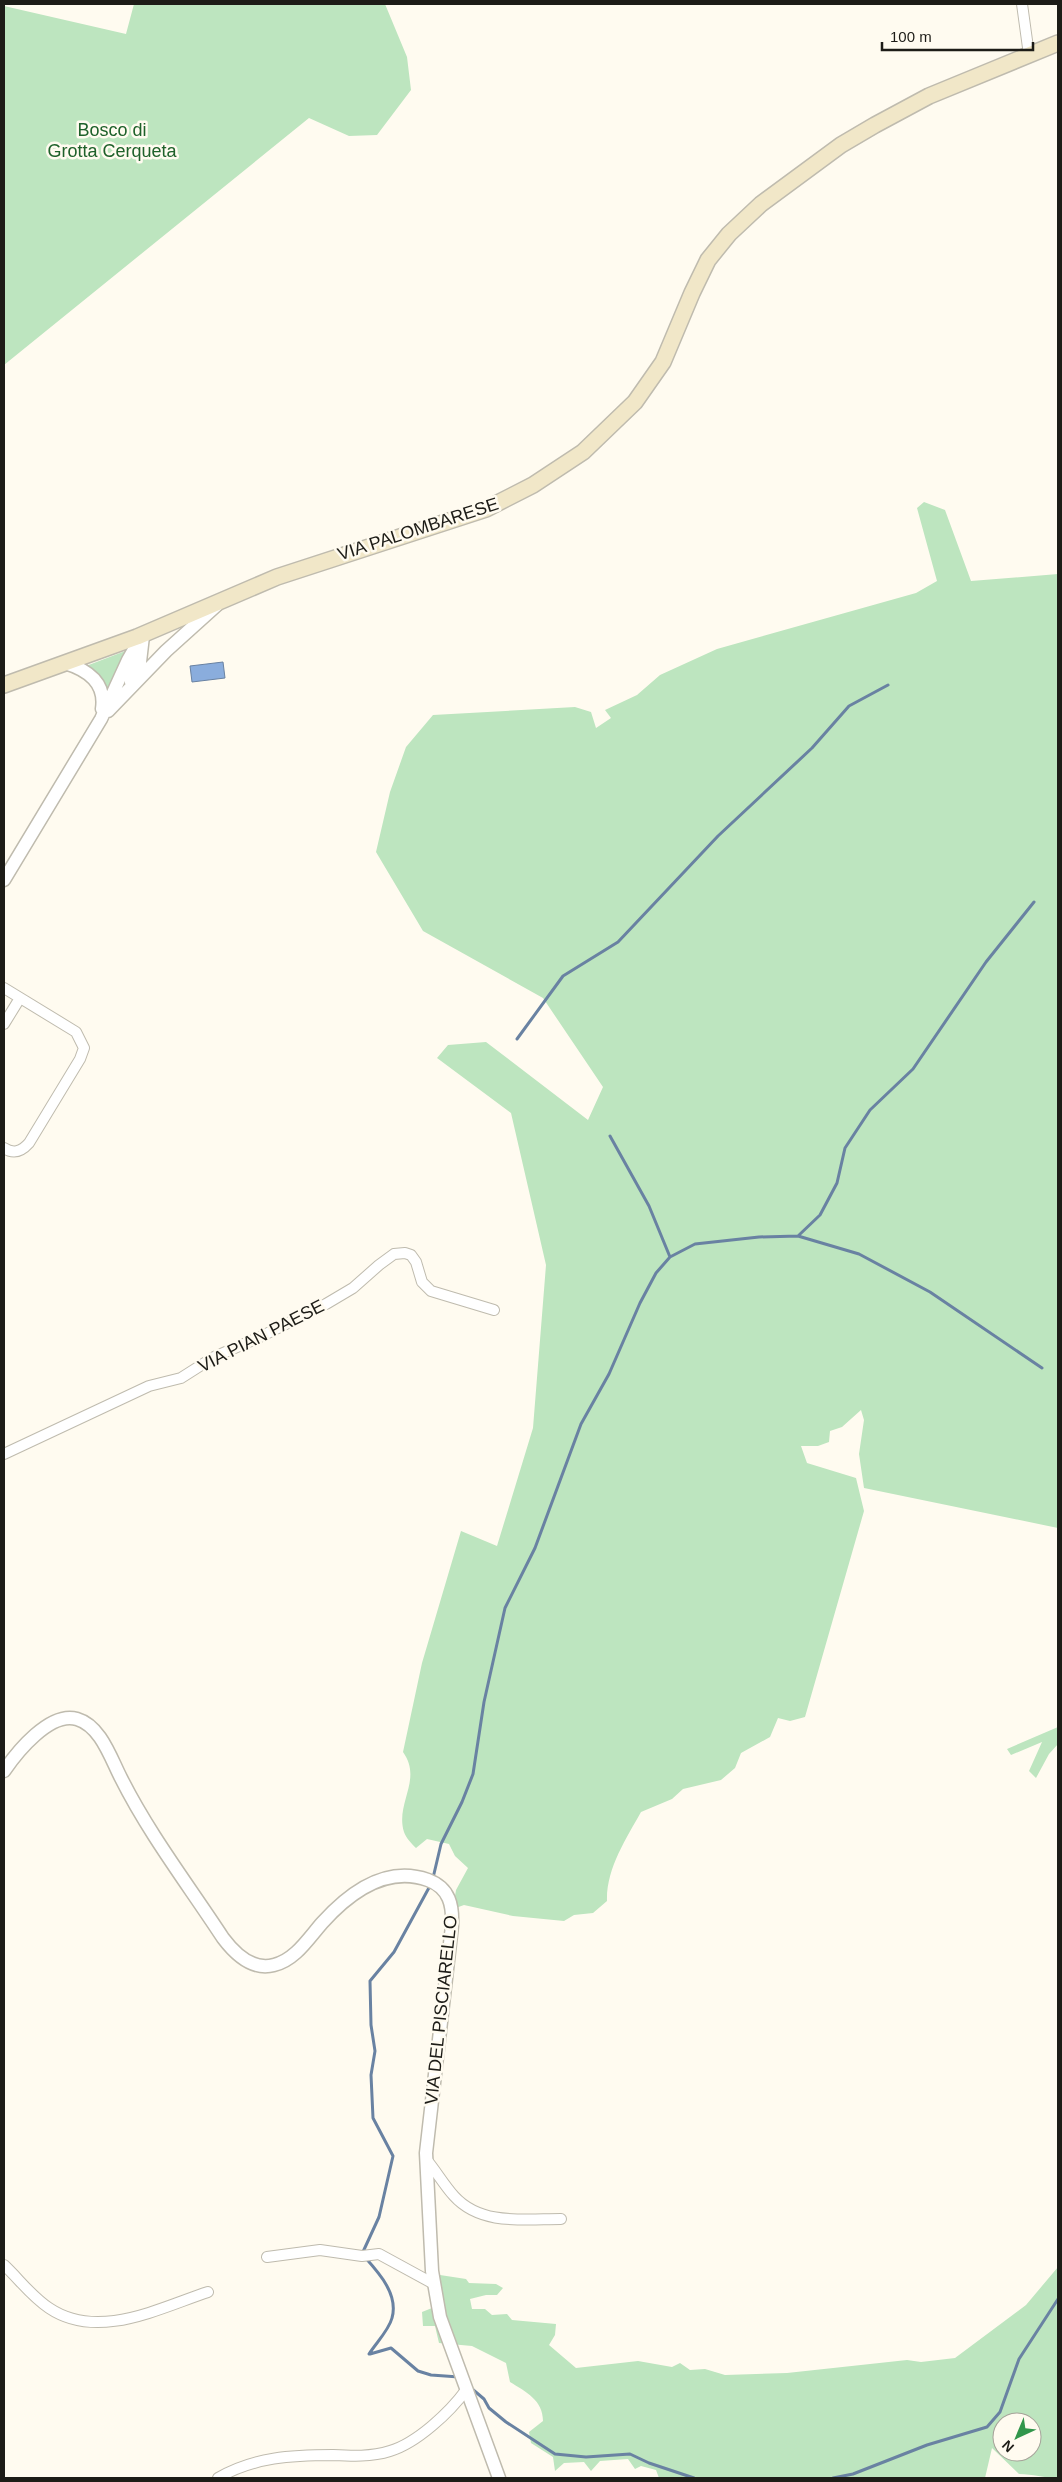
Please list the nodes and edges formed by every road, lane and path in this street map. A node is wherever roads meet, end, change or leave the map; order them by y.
1 (1022, 4) edge
2 (1058, 43) edge
3 (1029, 55) junction
4 (226, 598) junction
5 (143, 634) junction
6 (65, 663) junction
7 (4, 685) edge
8 (124, 695) junction
9 (101, 719) junction
10 (4, 880) edge
11 (4, 988) edge
12 (20, 998) junction
13 (4, 1024) edge
14 (4, 1148) edge
15 (494, 1310) dead end
16 (4, 1454) edge
17 (4, 1771) edge
18 (426, 2159) junction
19 (561, 2219) dead end
20 (267, 2257) dead end
21 (4, 2265) edge
22 (434, 2284) junction
23 (208, 2292) dead end
24 (466, 2390) junction
25 (218, 2478) edge
26 (499, 2478) edge

1 - 3 street
2 - 3 main road, VIA PALOMBARESE
3 - 4 main road, VIA PALOMBARESE
4 - 5 main road, VIA PALOMBARESE
4 - 8 street
5 - 6 main road, VIA PALOMBARESE
5 - 8 street
5 - 9 street
6 - 7 main road, VIA PALOMBARESE
6 - 9 street
8 - 9 street
9 - 10 street
11 - 12 street
12 - 13 street
12 - 14 street
15 - 16 street, VIA PIAN PAESE
17 - 18 street, VIA DEL PISCIARELLO
18 - 19 street
18 - 22 street, VIA DEL PISCIARELLO
20 - 22 street
21 - 23 street
22 - 24 street, VIA DEL PISCIARELLO
24 - 25 street
24 - 26 street, VIA DEL PISCIARELLO

